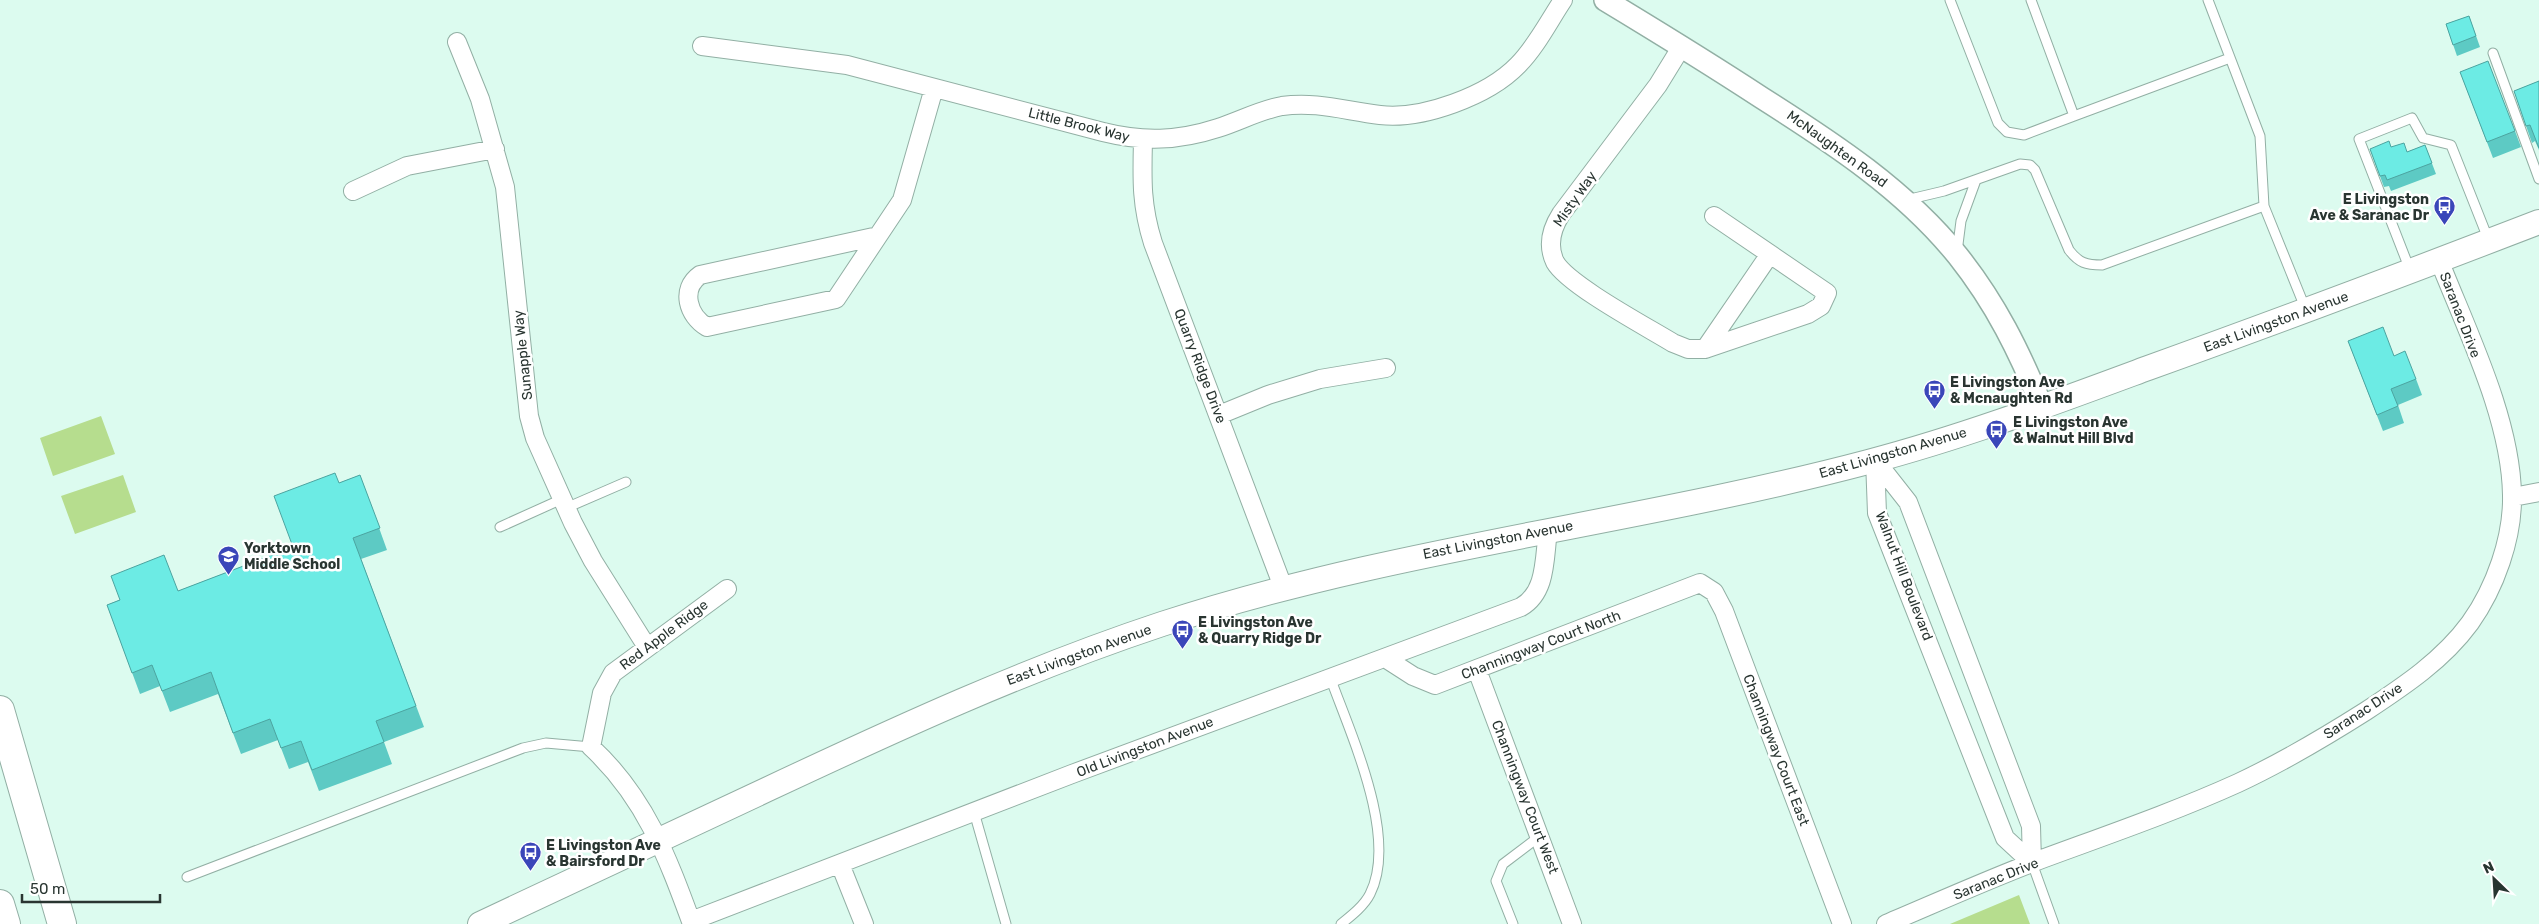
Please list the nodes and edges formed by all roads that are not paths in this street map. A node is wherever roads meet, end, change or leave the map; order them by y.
1 (1563, 0) edge
2 (1605, 0) edge
3 (1950, 0) edge
4 (2031, 0) edge
5 (2208, 0) edge
6 (457, 42) dead end
7 (702, 46) dead end
8 (1682, 46) junction
9 (2493, 53) dead end
10 (2230, 58) junction
11 (934, 88) junction
12 (2074, 116) junction
13 (1143, 140) junction
14 (495, 150) junction
15 (2539, 179) edge
16 (1976, 180) junction
17 (353, 191) dead end
18 (1904, 200) junction
19 (2264, 206) junction
20 (1714, 216) dead end
21 (2539, 222) edge
22 (878, 236) junction
23 (2489, 241) junction
24 (1770, 254) junction
25 (1956, 255) junction
26 (2439, 260) junction
27 (2410, 271) junction
28 (2306, 311) junction
29 (1705, 349) junction
30 (1386, 368) dead end
31 (2042, 407) junction
32 (1219, 415) junction
33 (1875, 460) junction
34 (626, 482) dead end
35 (2539, 492) edge
36 (2512, 497) junction
37 (564, 504) junction
38 (500, 527) dead end
39 (1548, 531) junction
40 (1700, 583) joint
41 (1283, 587) junction
42 (727, 589) dead end
43 (647, 647) junction
44 (1385, 658) junction
45 (1477, 670) junction
46 (1330, 678) junction
47 (0, 710) edge
48 (591, 747) junction
49 (974, 812) junction
50 (1540, 836) junction
51 (660, 840) junction
52 (2032, 863) junction
53 (840, 864) junction
54 (187, 877) dead end
55 (0, 904) edge
56 (691, 923) edge
57 (6, 924) edge
58 (62, 924) edge
59 (480, 924) edge
60 (864, 924) edge
61 (1006, 924) edge
62 (1341, 924) edge
63 (1513, 924) edge
64 (1572, 924) edge
65 (1842, 924) edge
66 (1886, 924) edge
67 (2054, 924) edge

1 - 13 street, Little Brook Way
2 - 8 street, McNaughten Road
3 - 12 lane
4 - 12 lane
5 - 10 lane
6 - 14 street, Sunapple Way
7 - 11 street, Little Brook Way
8 - 18 street, McNaughten Road
8 - 29 street, Misty Way
9 - 15 lane
10 - 12 lane
10 - 19 lane
11 - 13 street, Little Brook Way
11 - 22 street
13 - 32 street, Quarry Ridge Drive
14 - 17 street
14 - 37 street, Sunapple Way
16 - 18 lane
16 - 19 lane
16 - 25 lane
18 - 25 street, McNaughten Road
19 - 28 lane
20 - 24 street, Misty Way
21 - 23 main road, East Livingston Avenue
22 - 22 street
23 - 26 main road, East Livingston Avenue
23 - 27 lane
24 - 29 street
24 - 29 street, Misty Way
25 - 31 street, McNaughten Road
26 - 27 main road, East Livingston Avenue
26 - 36 street, Saranac Drive
27 - 28 main road, East Livingston Avenue
28 - 31 main road, East Livingston Avenue
30 - 32 street
31 - 33 main road, East Livingston Avenue
32 - 41 street, Quarry Ridge Drive
33 - 39 main road, East Livingston Avenue
33 - 52 street, Walnut Hill Boulevard
33 - 52 street, Walnut Hill Boulevard
34 - 37 lane
35 - 36 street
36 - 52 street, Saranac Drive
37 - 38 lane
37 - 43 street, Sunapple Way
39 - 41 main road, East Livingston Avenue
39 - 44 street, Old Livingston Avenue
40 - 45 street, Channingway Court North
40 - 65 street, Channingway Court East
41 - 51 main road, East Livingston Avenue
42 - 43 street, Red Apple Ridge
43 - 48 street, Red Apple Ridge
44 - 45 street, Channingway Court North
44 - 46 street, Old Livingston Avenue
45 - 50 street, Channingway Court West
46 - 49 street, Old Livingston Avenue
46 - 62 lane
47 - 58 highway
48 - 51 street
48 - 54 lane
49 - 53 street, Old Livingston Avenue
49 - 61 lane
50 - 63 lane
50 - 64 street, Channingway Court West
51 - 56 street
51 - 59 main road, East Livingston Avenue
52 - 66 street, Saranac Drive
52 - 67 lane, Walnut Hill Boulevard
53 - 56 street, Old Livingston Avenue
53 - 60 street
55 - 57 highway

